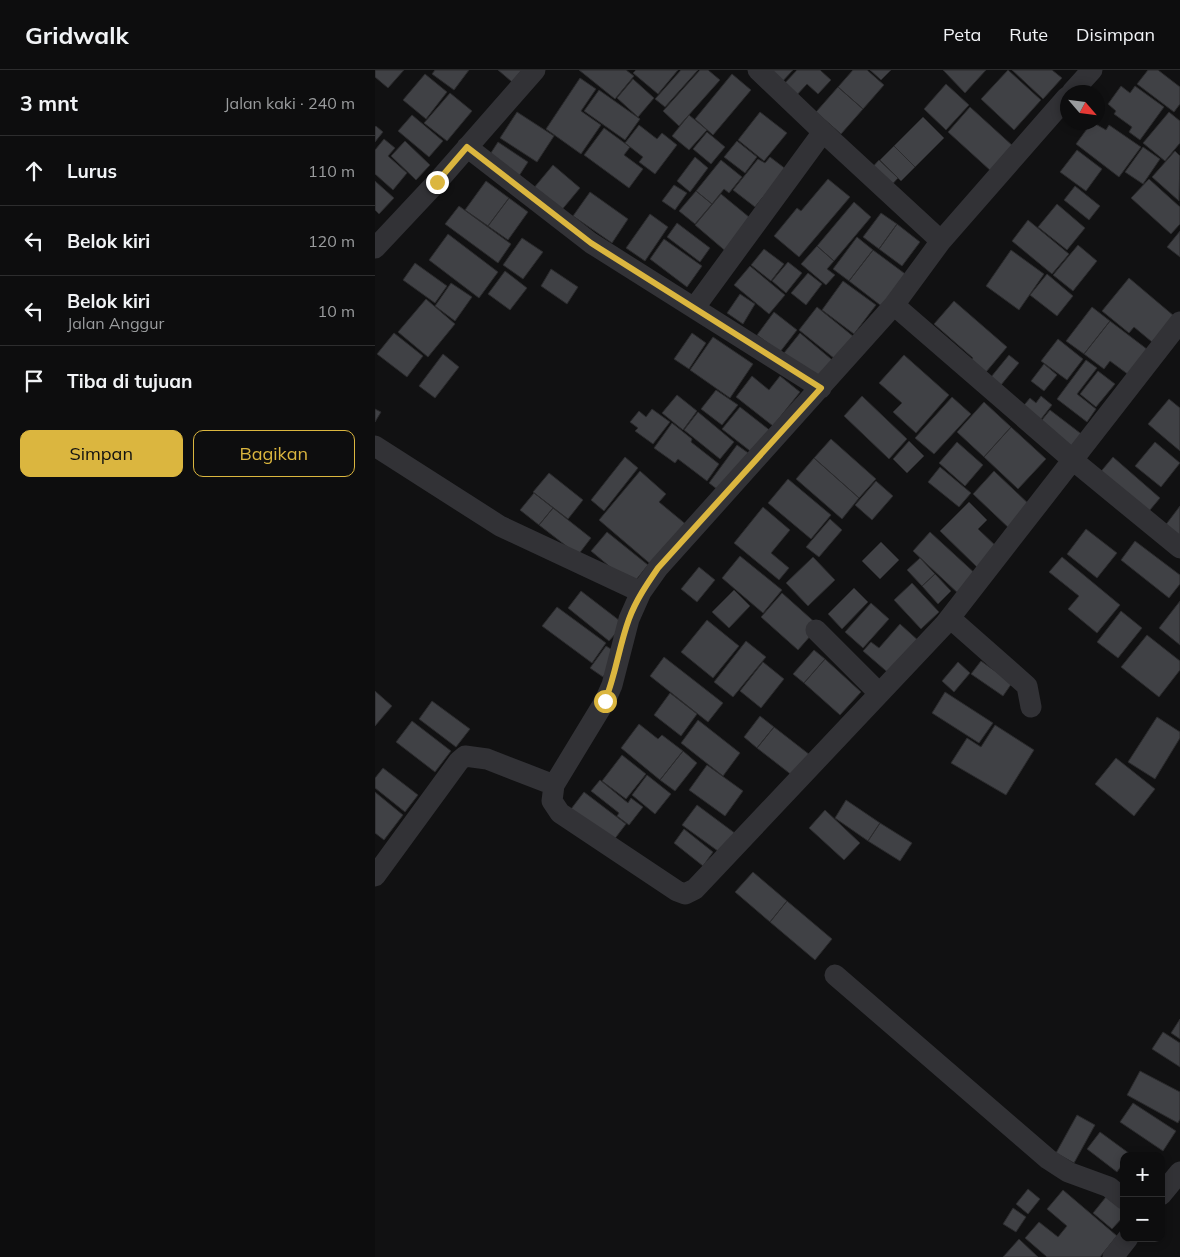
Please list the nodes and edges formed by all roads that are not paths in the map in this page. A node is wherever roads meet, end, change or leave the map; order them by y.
1 (535, 70) edge
2 (759, 70) edge
3 (1091, 70) edge
4 (1078, 85) edge
5 (1060, 105) edge
6 (823, 132) junction
7 (467, 147) junction
8 (941, 240) junction
9 (375, 248) edge
10 (894, 305) junction
11 (695, 307) junction
12 (1180, 322) edge
13 (821, 388) junction
14 (375, 446) edge
15 (1074, 461) junction
16 (1180, 548) edge
17 (641, 592) junction
18 (950, 618) junction
19 (816, 630) dead end
20 (879, 693) junction
21 (1031, 707) dead end
22 (554, 785) junction
23 (375, 876) edge
24 (835, 975) dead end
25 (1180, 1172) edge
26 (1165, 1190) edge
27 (1122, 1197) edge
28 (1125, 1242) edge
29 (1113, 1257) edge

1 - 7 street
2 - 6 street
3 - 4 street
5 - 8 street
6 - 8 street
6 - 11 street
7 - 9 street
7 - 11 street
8 - 10 street
10 - 13 street
10 - 15 street
11 - 13 street
12 - 15 street
13 - 17 street
14 - 17 street
15 - 16 street
15 - 18 street
17 - 22 street
18 - 20 street
18 - 21 street
19 - 20 street
20 - 22 street
22 - 23 street
24 - 27 street
25 - 26 street
28 - 29 street

